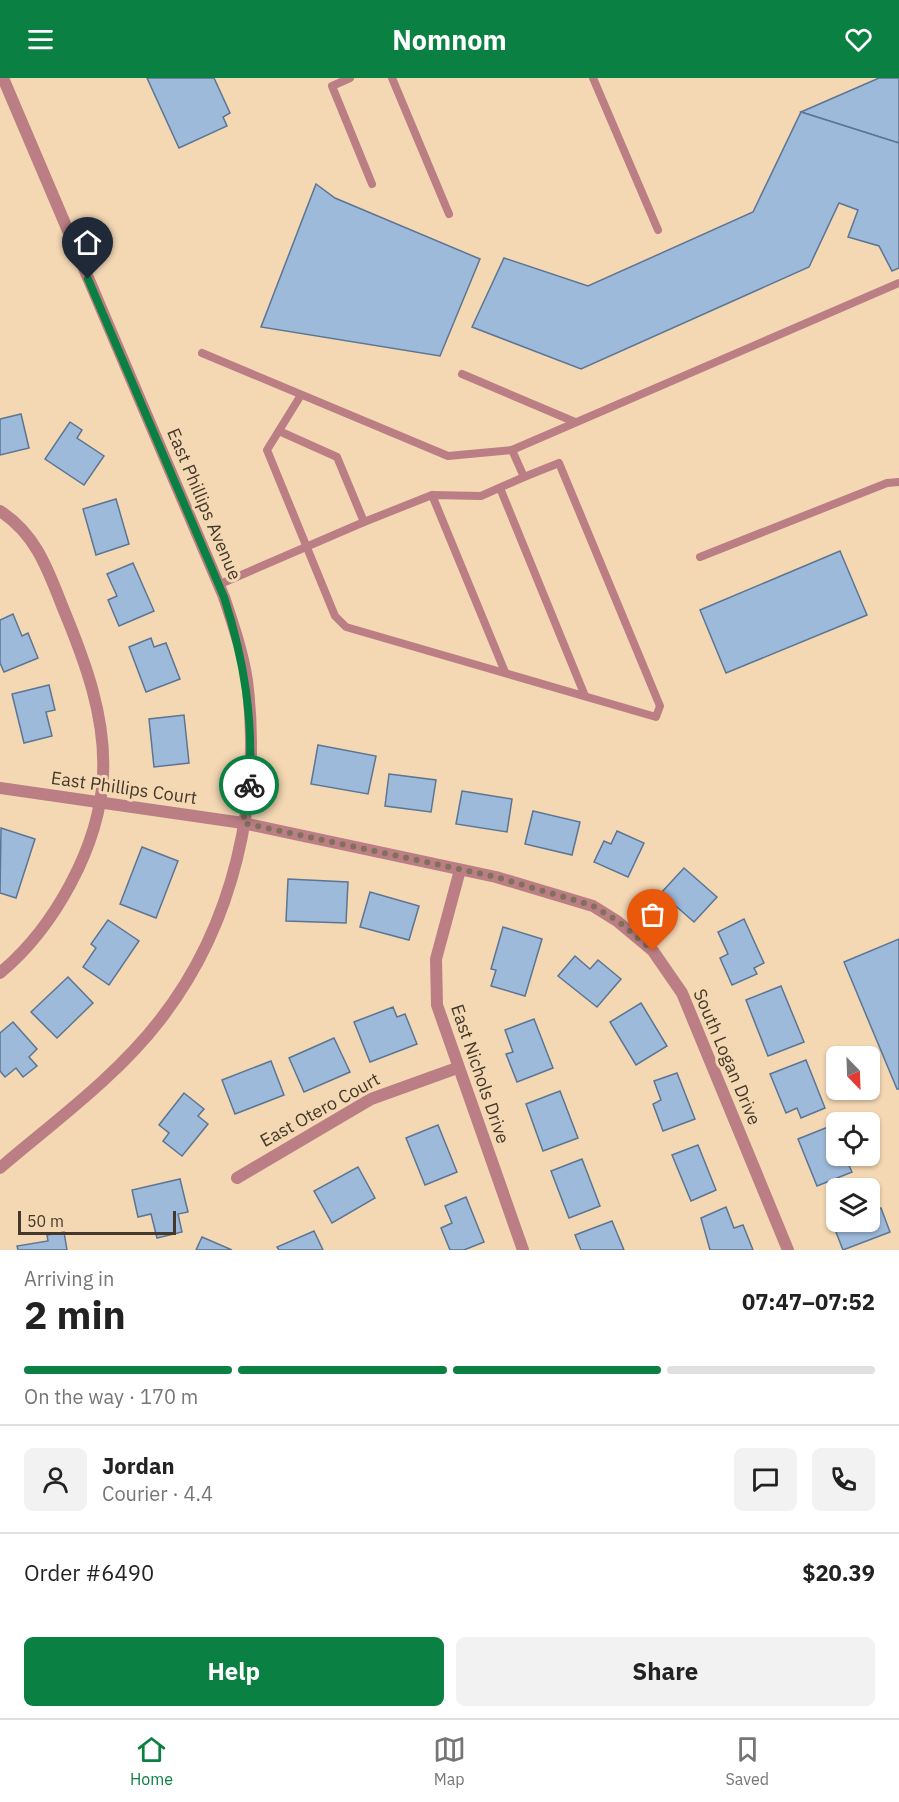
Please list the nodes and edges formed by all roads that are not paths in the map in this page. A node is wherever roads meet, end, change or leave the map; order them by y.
1 (3, 78) edge
2 (350, 78) edge
3 (392, 78) edge
4 (593, 78) edge
5 (372, 184) dead end
6 (449, 214) dead end
7 (658, 230) dead end
8 (899, 283) edge
9 (202, 353) dead end
10 (462, 374) dead end
11 (301, 395) junction
12 (575, 422) junction
13 (279, 431) junction
14 (512, 450) junction
15 (524, 477) junction
16 (899, 482) edge
17 (500, 488) junction
18 (432, 495) junction
19 (0, 511) edge
20 (364, 522) junction
21 (307, 547) junction
22 (700, 557) dead end
23 (219, 585) junction
24 (505, 672) junction
25 (585, 696) junction
26 (0, 788) edge
27 (99, 804) junction
28 (243, 823) junction
29 (460, 870) junction
30 (0, 973) edge
31 (457, 1068) junction
32 (0, 1168) edge
33 (237, 1178) dead end
34 (523, 1250) edge
35 (788, 1250) edge

1 - 23 street, East Phillips Avenue
2 - 5 lane
3 - 6 lane
4 - 7 lane
8 - 12 lane
9 - 11 lane
10 - 12 lane
11 - 13 lane
11 - 14 lane
12 - 14 lane
13 - 20 lane
13 - 21 lane
14 - 15 lane
15 - 17 lane
15 - 25 lane
16 - 22 lane
17 - 18 lane
17 - 25 lane
18 - 20 lane
18 - 24 lane
19 - 27 street
20 - 21 lane
21 - 23 lane
21 - 24 lane
23 - 28 street, East Phillips Avenue
24 - 25 lane
26 - 27 street, East Phillips Court
27 - 28 street, East Phillips Court
27 - 30 street
28 - 29 street, South Logan Drive
28 - 32 street, East Phillips Avenue
29 - 31 street, East Nichols Drive
29 - 35 street, South Logan Drive
31 - 33 street, East Otero Court
31 - 34 street, East Nichols Drive

